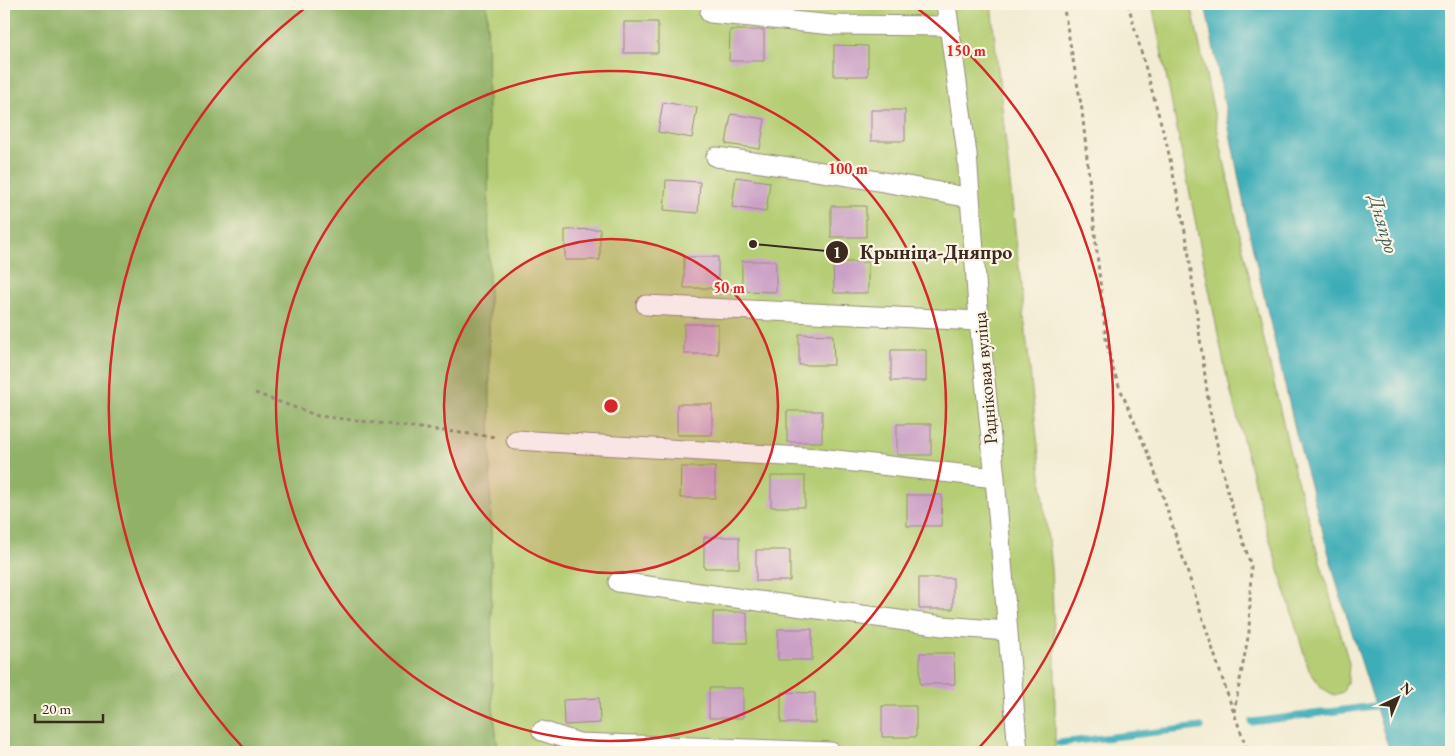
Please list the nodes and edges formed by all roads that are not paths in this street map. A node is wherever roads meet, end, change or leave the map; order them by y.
1 (946, 4) edge
2 (710, 13) dead end
3 (949, 26) junction
4 (716, 157) dead end
5 (970, 198) junction
6 (646, 305) dead end
7 (979, 321) junction
8 (516, 440) road end
9 (995, 478) junction
10 (618, 582) dead end
11 (1007, 631) junction
12 (542, 731) dead end
13 (831, 752) edge
14 (1018, 752) edge

1 - 3 street, Радніковая вуліца
2 - 3 street
3 - 5 street, Радніковая вуліца
4 - 5 street
5 - 7 street, Радніковая вуліца
6 - 7 street
7 - 9 street, Радніковая вуліца
8 - 9 street
9 - 11 street, Радніковая вуліца
10 - 11 street
11 - 14 street, Радніковая вуліца
12 - 13 street

